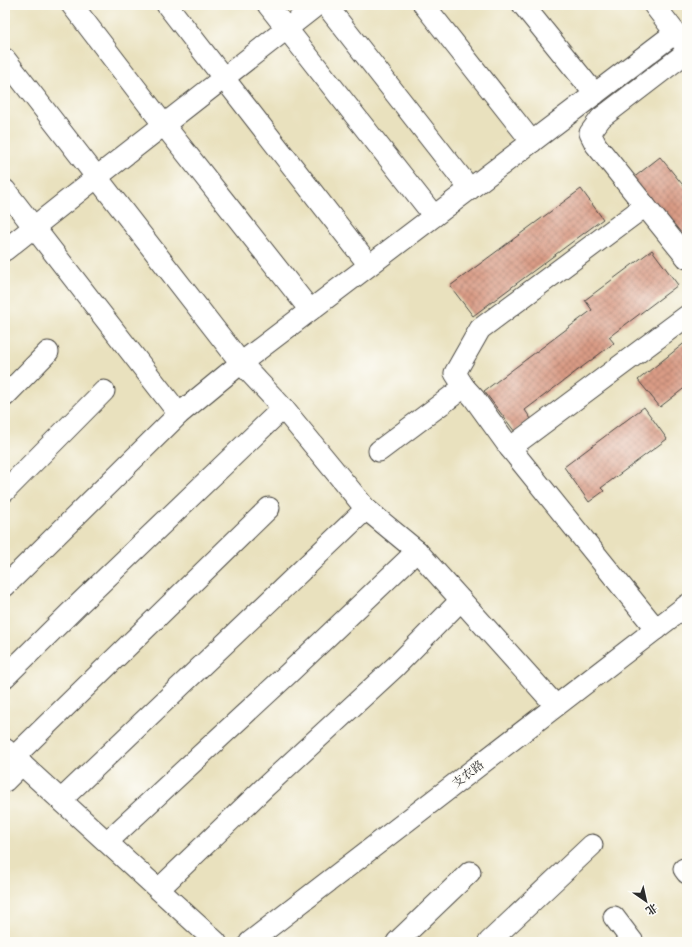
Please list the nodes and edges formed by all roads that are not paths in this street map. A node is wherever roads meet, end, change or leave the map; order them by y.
1 (72, 5) edge
2 (167, 5) edge
3 (268, 5) edge
4 (317, 5) edge
5 (326, 5) edge
6 (424, 5) edge
7 (523, 5) edge
8 (654, 5) edge
9 (287, 28) junction
10 (681, 40) edge
11 (687, 52) edge
12 (5, 59) edge
13 (224, 78) junction
14 (595, 94) junction
15 (164, 125) junction
16 (532, 142) junction
17 (96, 177) junction
18 (470, 189) junction
19 (5, 190) edge
20 (645, 206) junction
21 (434, 216) junction
22 (34, 227) junction
23 (5, 250) edge
24 (687, 258) edge
25 (370, 265) junction
26 (310, 310) junction
27 (687, 316) edge
28 (48, 352) dead end
29 (241, 363) junction
30 (464, 387) junction
31 (104, 391) dead end
32 (5, 396) edge
33 (283, 408) junction
34 (179, 414) junction
35 (510, 448) junction
36 (379, 451) dead end
37 (5, 491) edge
38 (269, 508) dead end
39 (366, 509) junction
40 (417, 551) junction
41 (5, 586) edge
42 (461, 600) junction
43 (687, 605) edge
44 (656, 629) junction
45 (5, 677) edge
46 (556, 706) junction
47 (14, 757) edge
48 (5, 781) edge
49 (61, 800) junction
50 (107, 842) junction
51 (592, 845) dead end
52 (470, 872) dead end
53 (159, 890) junction
54 (614, 917) dead end
55 (216, 942) edge
56 (250, 942) edge
57 (397, 942) edge
58 (489, 942) edge
59 (633, 942) edge

1 - 15 street
2 - 13 street
3 - 9 street
4 - 9 street
5 - 18 street
6 - 16 street
7 - 14 street
8 - 10 street
9 - 13 street
9 - 21 street
10 - 14 street
11 - 20 street
12 - 17 street
13 - 15 street
13 - 25 street
14 - 16 street
15 - 17 street
15 - 26 street
16 - 18 street
17 - 22 street
17 - 29 street
18 - 21 street
19 - 22 street
20 - 24 street
20 - 30 street
21 - 25 street
22 - 23 street
22 - 34 street
25 - 26 street
26 - 29 street
27 - 35 street
28 - 32 street
29 - 33 street
29 - 34 street
30 - 35 street
30 - 36 street
31 - 37 street
33 - 39 street
33 - 45 street
34 - 41 street
35 - 44 street
38 - 47 street
39 - 40 street
39 - 49 street
40 - 42 street
40 - 50 street
42 - 46 street
42 - 53 street
43 - 44 street, 支农路
44 - 46 street, 支农路
46 - 56 street, 支农路
47 - 48 street
47 - 49 street
49 - 50 street
50 - 53 street
51 - 58 street
52 - 57 street
53 - 55 street
54 - 59 street

